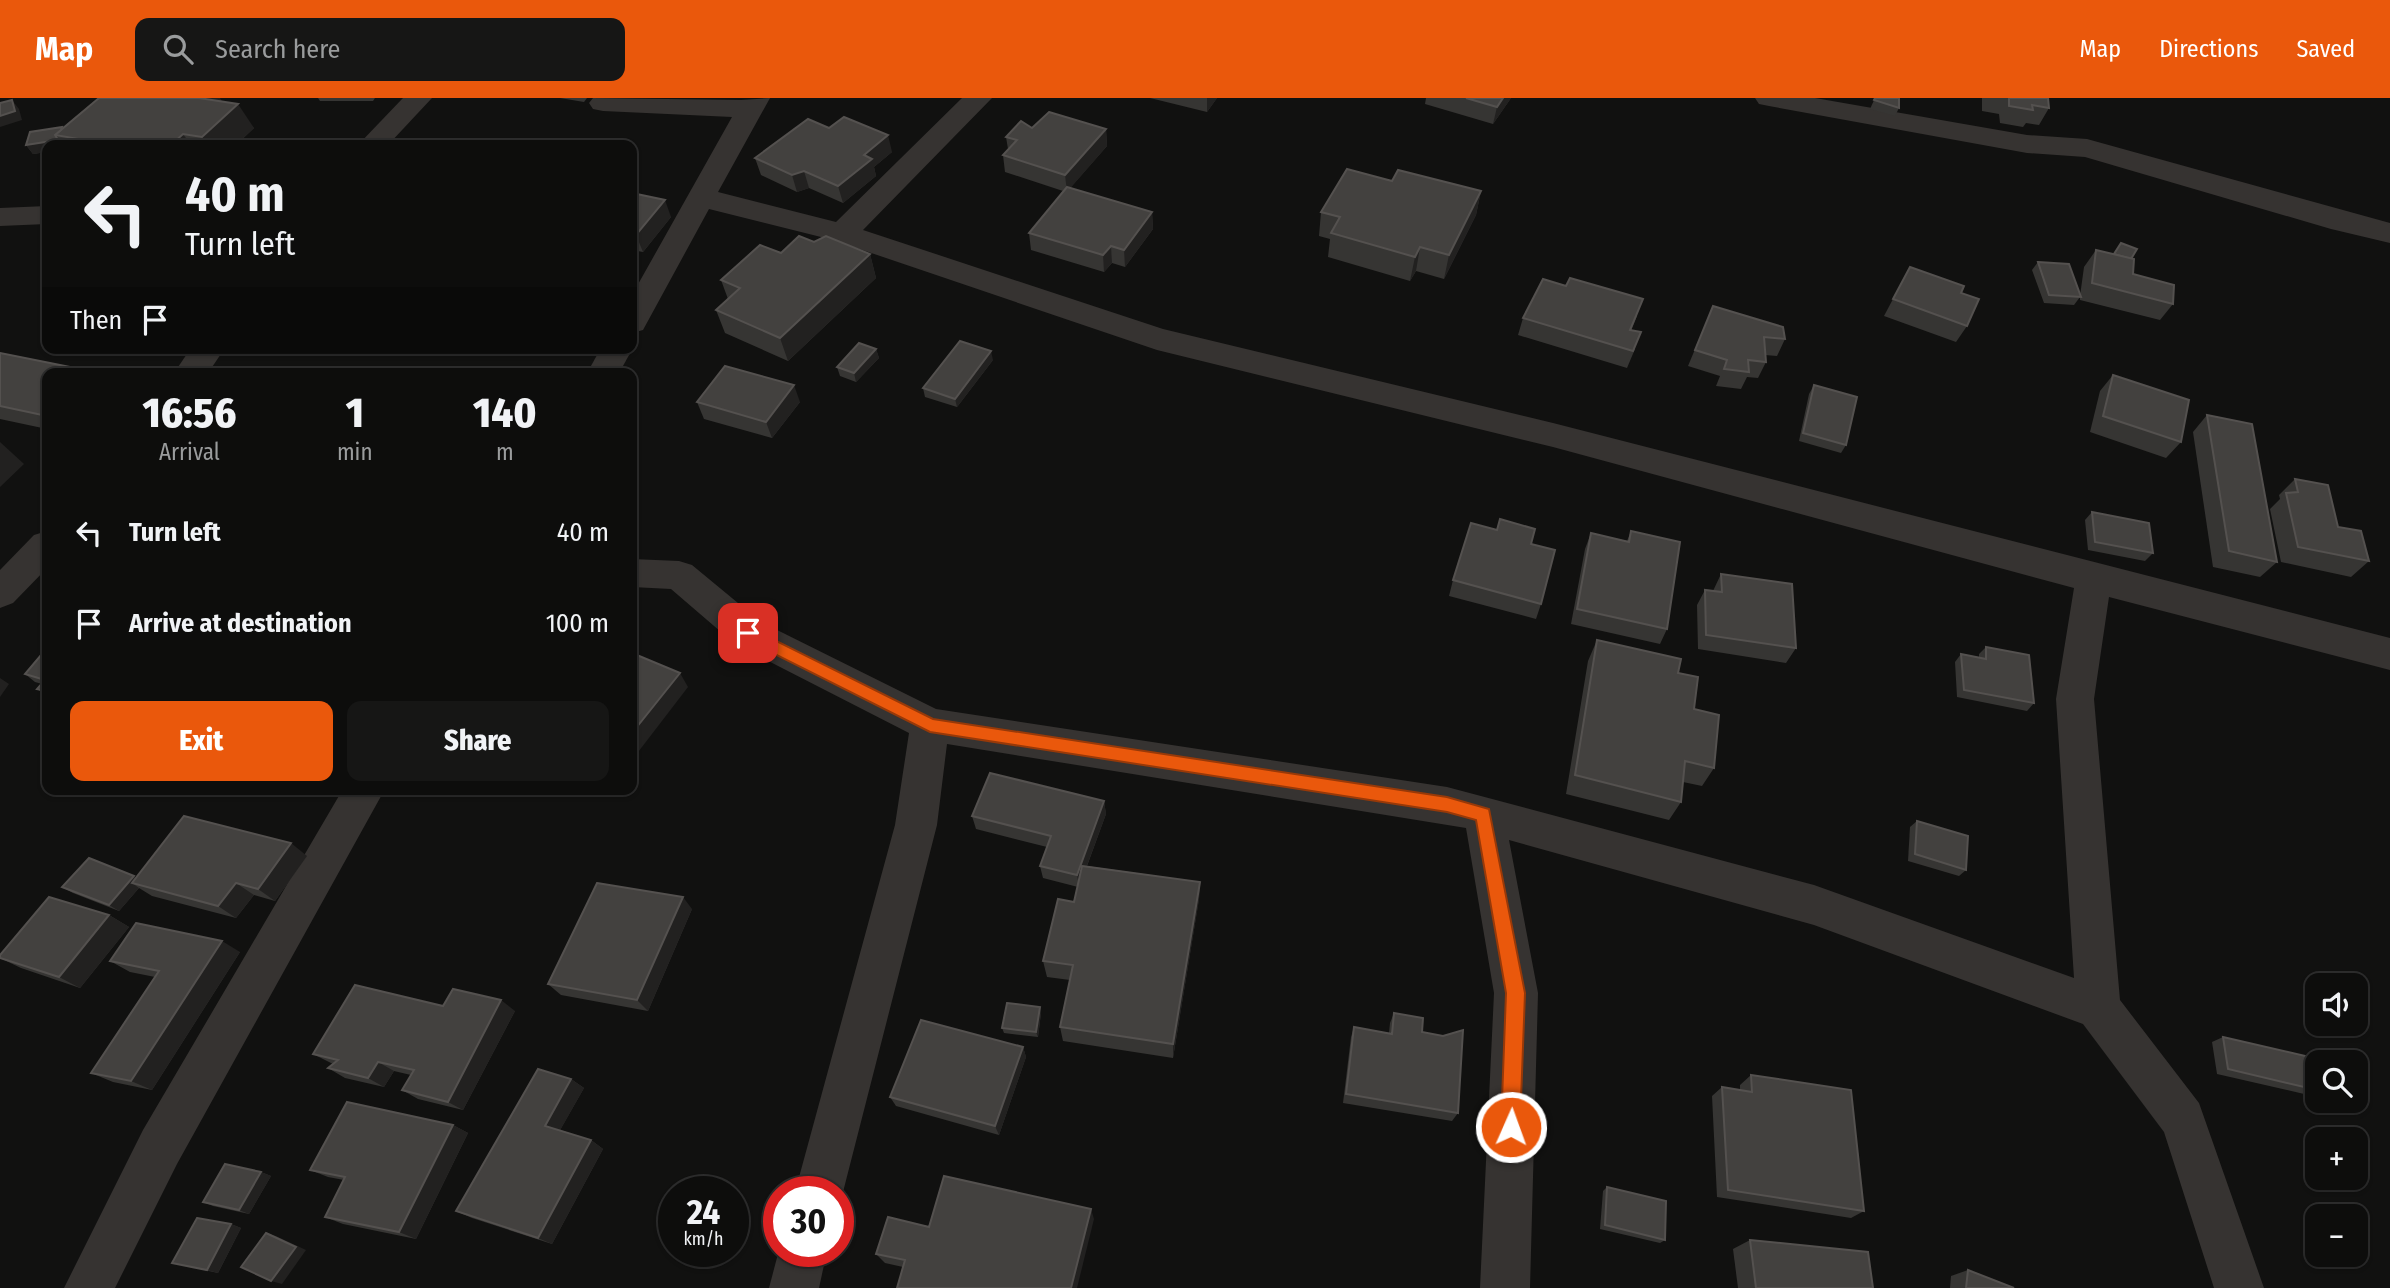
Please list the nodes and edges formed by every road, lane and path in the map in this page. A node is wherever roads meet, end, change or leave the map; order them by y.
1 (418, 98) edge
2 (978, 98) edge
3 (1769, 98) edge
4 (603, 103) dead end
5 (752, 104) edge
6 (377, 140) edge
7 (700, 197) junction
8 (42, 215) edge
9 (0, 217) edge
10 (842, 233) junction
11 (2390, 233) edge
12 (637, 313) edge
13 (204, 354) edge
14 (194, 368) edge
15 (42, 550) edge
16 (637, 573) edge
17 (2094, 579) junction
18 (0, 593) edge
19 (2390, 654) edge
20 (930, 725) junction
21 (362, 795) edge
22 (1483, 815) junction
23 (2098, 1008) junction
24 (823, 1176) edge
25 (799, 1267) edge
26 (89, 1288) edge
27 (794, 1288) edge
28 (1505, 1288) edge
29 (2239, 1288) edge

1 - 6 street
2 - 10 street
3 - 11 street
4 - 5 street
5 - 7 street
7 - 10 street
7 - 12 street
8 - 9 street
10 - 17 street
13 - 14 street
15 - 18 street
16 - 20 street
17 - 19 street
17 - 23 street
20 - 22 street
20 - 24 street
21 - 26 street
22 - 23 street
22 - 28 street
23 - 29 street
25 - 27 street

